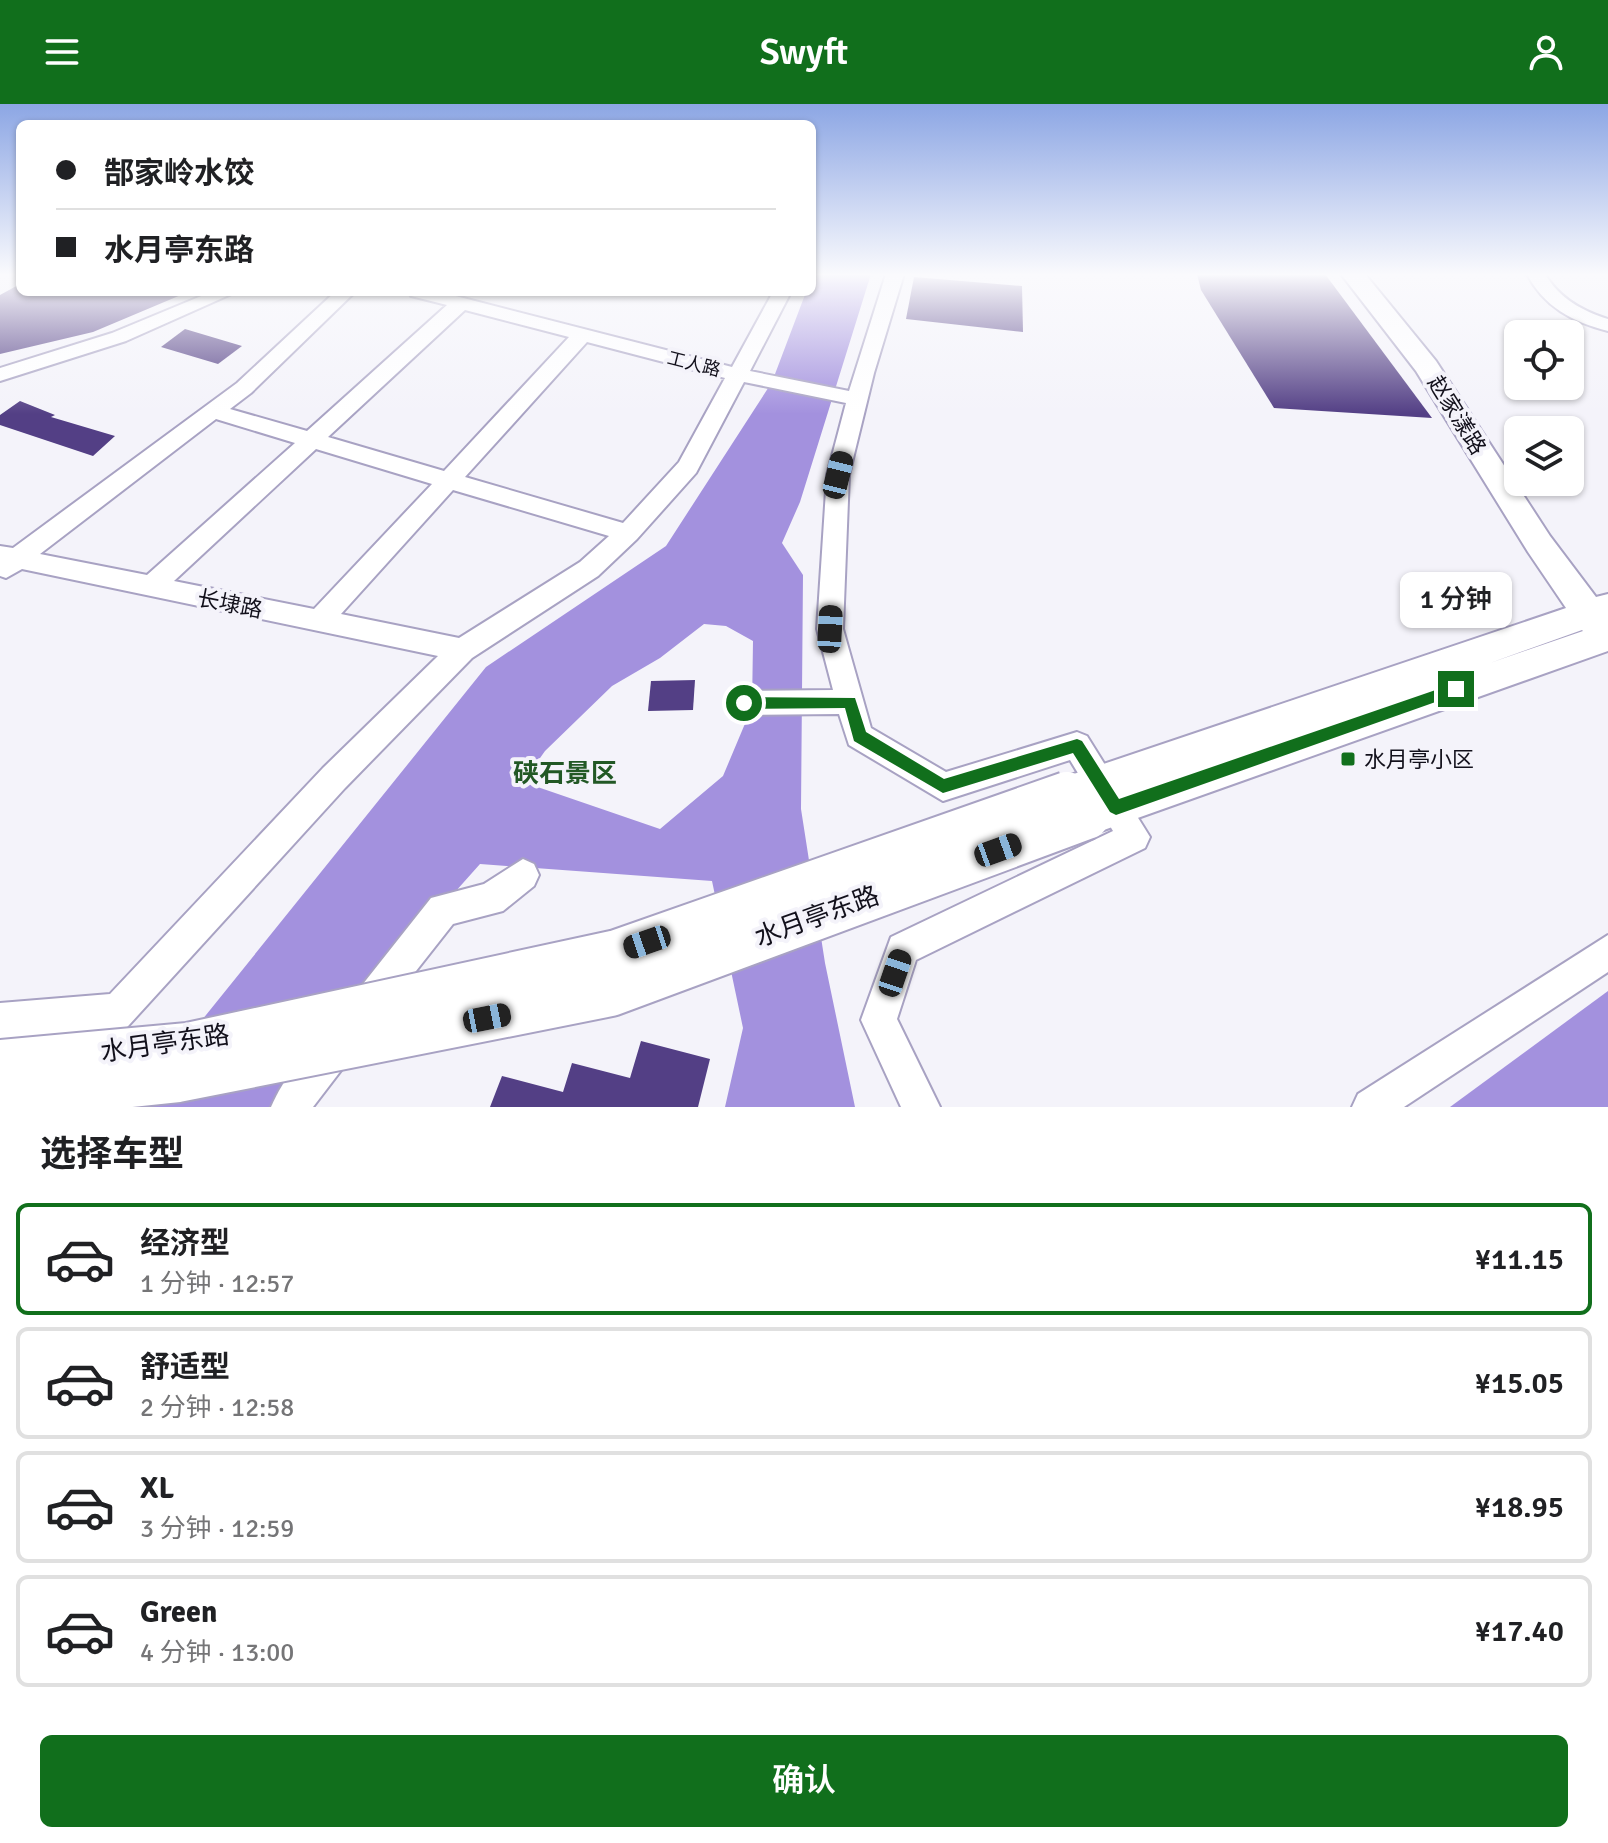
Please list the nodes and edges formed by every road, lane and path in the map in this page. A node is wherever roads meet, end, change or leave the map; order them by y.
1 (158, 321) edge
2 (315, 321) edge
3 (442, 321) edge
4 (521, 321) edge
5 (769, 321) edge
6 (878, 321) edge
7 (1390, 321) edge
8 (581, 336) junction
9 (0, 375) edge
10 (743, 376) junction
11 (851, 398) junction
12 (212, 411) junction
13 (312, 440) junction
14 (448, 480) junction
15 (628, 533) junction
16 (5, 563) edge
17 (150, 588) junction
18 (318, 622) junction
19 (1604, 627) edge
20 (462, 650) junction
21 (850, 702) junction
22 (744, 703) dead end
23 (1093, 800) junction
24 (523, 875) dead end
25 (1608, 952) edge
26 (118, 1011) junction
27 (0, 1021) edge
28 (0, 1062) edge
29 (0, 1099) edge
30 (29, 1107) edge
31 (290, 1107) edge
32 (921, 1107) edge
33 (1371, 1107) edge

1 - 9 street
2 - 12 street
3 - 13 street
4 - 8 street, 工人路
5 - 10 street
6 - 11 street
7 - 19 main road, 赵家漾路
8 - 10 street, 工人路
8 - 14 street
10 - 11 street, 工人路
10 - 15 street
11 - 21 street
12 - 13 street
12 - 16 street
13 - 14 street
13 - 17 street
14 - 15 street
14 - 18 street
15 - 20 street
16 - 17 street, 长埭路
17 - 18 street, 长埭路
18 - 20 street, 长埭路
19 - 23 main road, 水月亭东路
20 - 26 street
21 - 22 street
21 - 23 street
23 - 28 main road, 水月亭东路, bridge
23 - 29 main road, 水月亭东路, bridge
23 - 32 street
24 - 31 street
25 - 33 street
26 - 27 street
26 - 30 street

